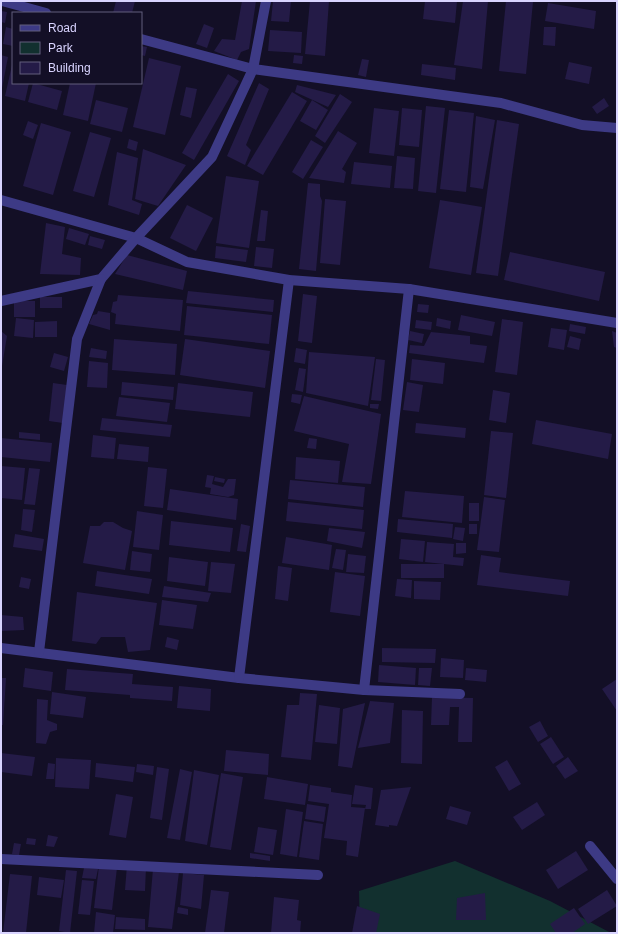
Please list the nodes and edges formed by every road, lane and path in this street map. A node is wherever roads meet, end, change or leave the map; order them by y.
1 (2, 1) edge
2 (266, 1) edge
3 (42, 12) edge
4 (142, 39) edge
5 (253, 69) junction
6 (617, 128) edge
7 (1, 200) edge
8 (136, 238) junction
9 (101, 279) junction
10 (289, 280) junction
11 (409, 289) junction
12 (1, 301) edge
13 (617, 323) edge
14 (1, 648) edge
15 (39, 652) junction
16 (239, 678) junction
17 (364, 690) junction
18 (460, 694) dead end
19 (590, 846) dead end
20 (1, 859) edge
21 (318, 875) dead end
22 (617, 879) edge

1 - 3 street
2 - 5 street
4 - 5 street
5 - 6 street
5 - 8 street
7 - 8 street
8 - 9 street
8 - 10 street
9 - 12 street
9 - 15 street
10 - 11 street
10 - 16 street
11 - 13 street
11 - 17 street
14 - 15 street
15 - 16 street
16 - 17 street
17 - 18 street
19 - 22 street
20 - 21 street

